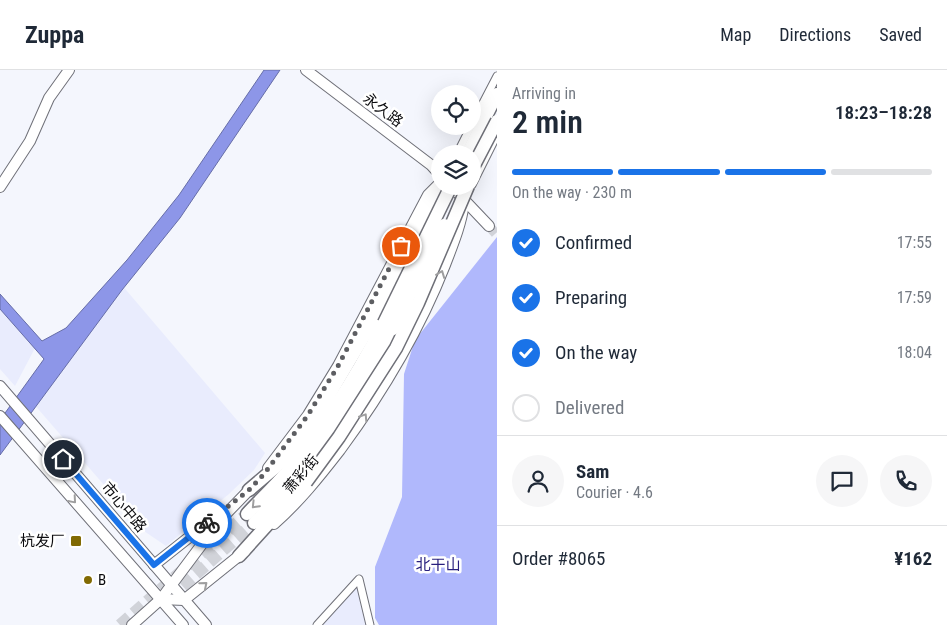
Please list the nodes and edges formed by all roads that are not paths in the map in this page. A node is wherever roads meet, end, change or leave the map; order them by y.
1 (69, 70) edge
2 (306, 70) edge
3 (497, 76) edge
4 (497, 87) edge
5 (497, 94) edge
6 (497, 120) edge
7 (481, 131) edge
8 (477, 135) edge
9 (466, 145) edge
10 (468, 145) edge
11 (481, 155) edge
12 (431, 166) edge
13 (0, 187) edge
14 (431, 192) edge
15 (438, 195) edge
16 (447, 195) edge
17 (459, 195) edge
18 (464, 195) edge
19 (465, 195) edge
20 (466, 195) edge
21 (464, 201) junction
22 (488, 226) tunnel mouth
23 (388, 326) junction
24 (0, 386) edge
25 (0, 416) edge
26 (249, 490) junction
27 (250, 518) tunnel mouth
28 (239, 556) junction
29 (154, 565) junction
30 (172, 586) junction
31 (161, 599) junction
32 (184, 600) junction
33 (132, 625) edge
34 (183, 625) edge
35 (206, 625) edge
36 (318, 625) edge
37 (370, 625) edge

1 - 13 main road
2 - 12 main road, 永久路
3 - 7 street
4 - 10 main road
5 - 7 highway
6 - 7 highway, bridge
6 - 11 main road
8 - 9 street
14 - 26 main road, 萧彩街
15 - 26 highway
16 - 23 highway, bridge
17 - 21 main road
18 - 23 highway, bridge
19 - 28 highway, bridge
20 - 21 main road, 萧彩街
21 - 22 main road
28 -> 21 main road, 萧彩街
23 - 27 highway
24 - 29 main road, 市心中路
25 -> 31 main road
26 - 29 main road, 萧彩街
26 - 30 main road, 萧彩街
32 -> 28 main road, 萧彩街
29 - 30 main road, 市心中路
30 - 31 main road, 萧彩街
30 - 32 main road, 市心中路
31 - 32 main road
31 - 33 main road, 萧彩街
31 - 34 main road
32 - 35 main road, 市心中路
36 - 37 street

